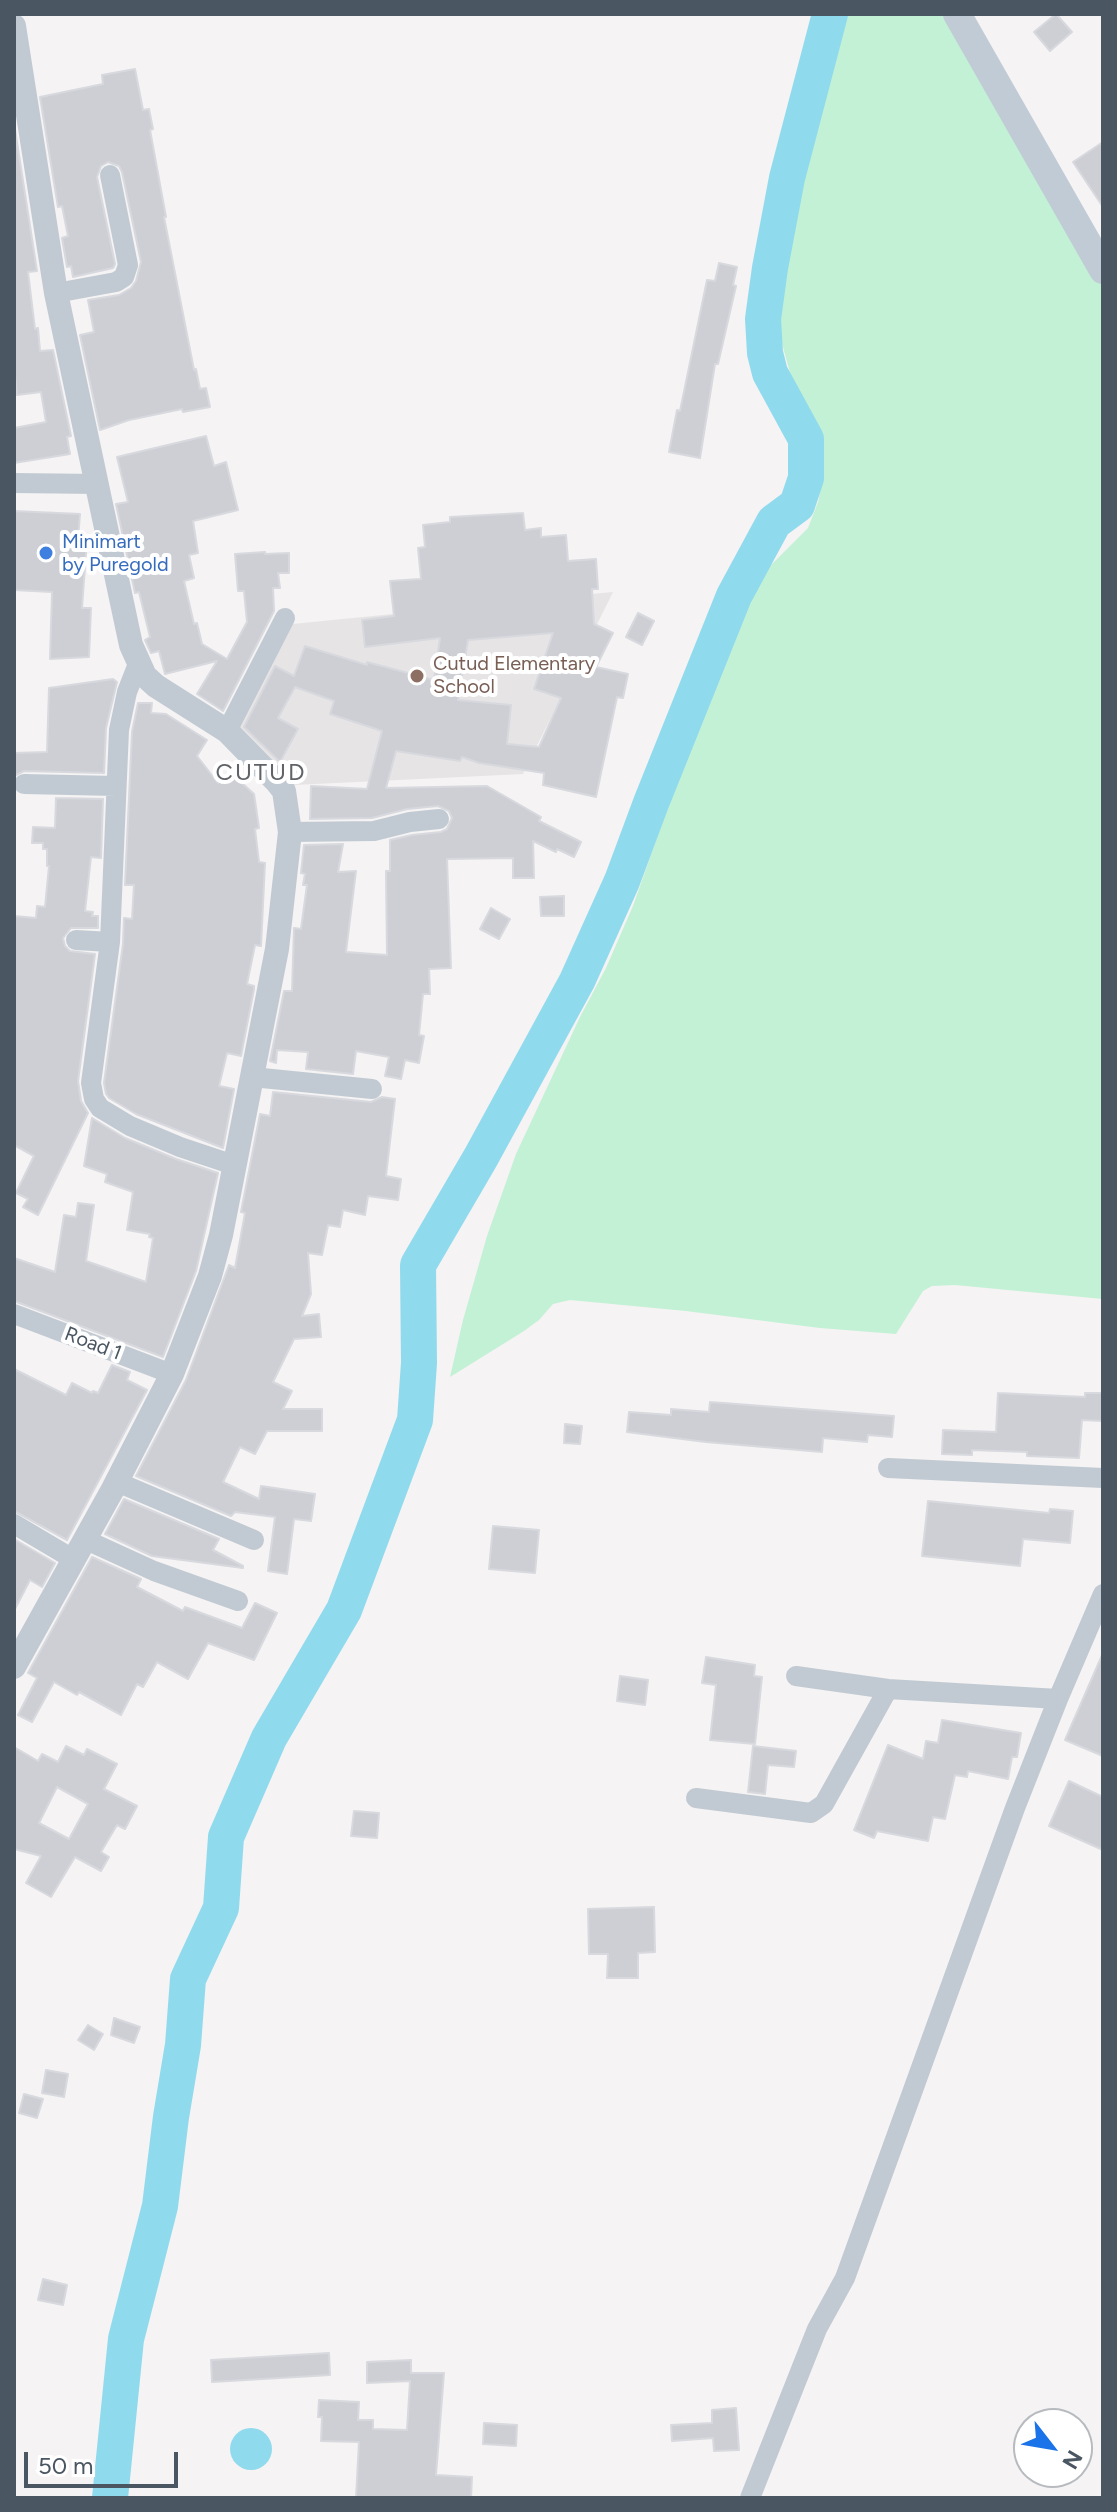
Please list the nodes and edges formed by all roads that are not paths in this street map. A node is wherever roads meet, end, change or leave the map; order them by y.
1 (957, 14) edge
2 (14, 26) edge
3 (18, 81) edge
4 (110, 175) dead end
5 (1103, 270) edge
6 (56, 293) junction
7 (14, 483) edge
8 (98, 484) junction
9 (285, 618) dead end
10 (138, 664) junction
11 (227, 731) junction
12 (24, 784) dead end
13 (116, 786) junction
14 (439, 819) dead end
15 (290, 832) junction
16 (76, 940) dead end
17 (110, 942) junction
18 (252, 1077) junction
19 (372, 1089) dead end
20 (234, 1165) junction
21 (14, 1314) edge
22 (172, 1374) junction
23 (888, 1468) dead end
24 (1103, 1478) edge
25 (117, 1482) junction
26 (14, 1524) edge
27 (254, 1540) dead end
28 (78, 1549) junction
29 (1103, 1594) edge
30 (238, 1601) dead end
31 (14, 1667) edge
32 (796, 1676) dead end
33 (888, 1689) junction
34 (1058, 1699) junction
35 (696, 1798) dead end
36 (750, 2498) edge

1 - 5 main road
2 - 3 street
3 - 6 street
4 - 6 street
6 - 8 street
7 - 8 street
8 - 10 street
9 - 11 street
10 - 11 street
10 - 13 street
11 - 15 street
12 - 13 street
13 - 17 street
14 - 15 street
15 - 18 street
16 - 17 street
17 - 20 street
18 - 19 street
18 - 20 street
20 - 22 street
21 - 22 street, Road 1
22 - 25 street
23 - 24 street
25 - 27 street
25 - 28 street
26 - 28 street
28 - 30 street
28 - 31 street
29 - 34 street
32 - 33 street
33 - 34 street
33 - 35 street
34 - 36 street

